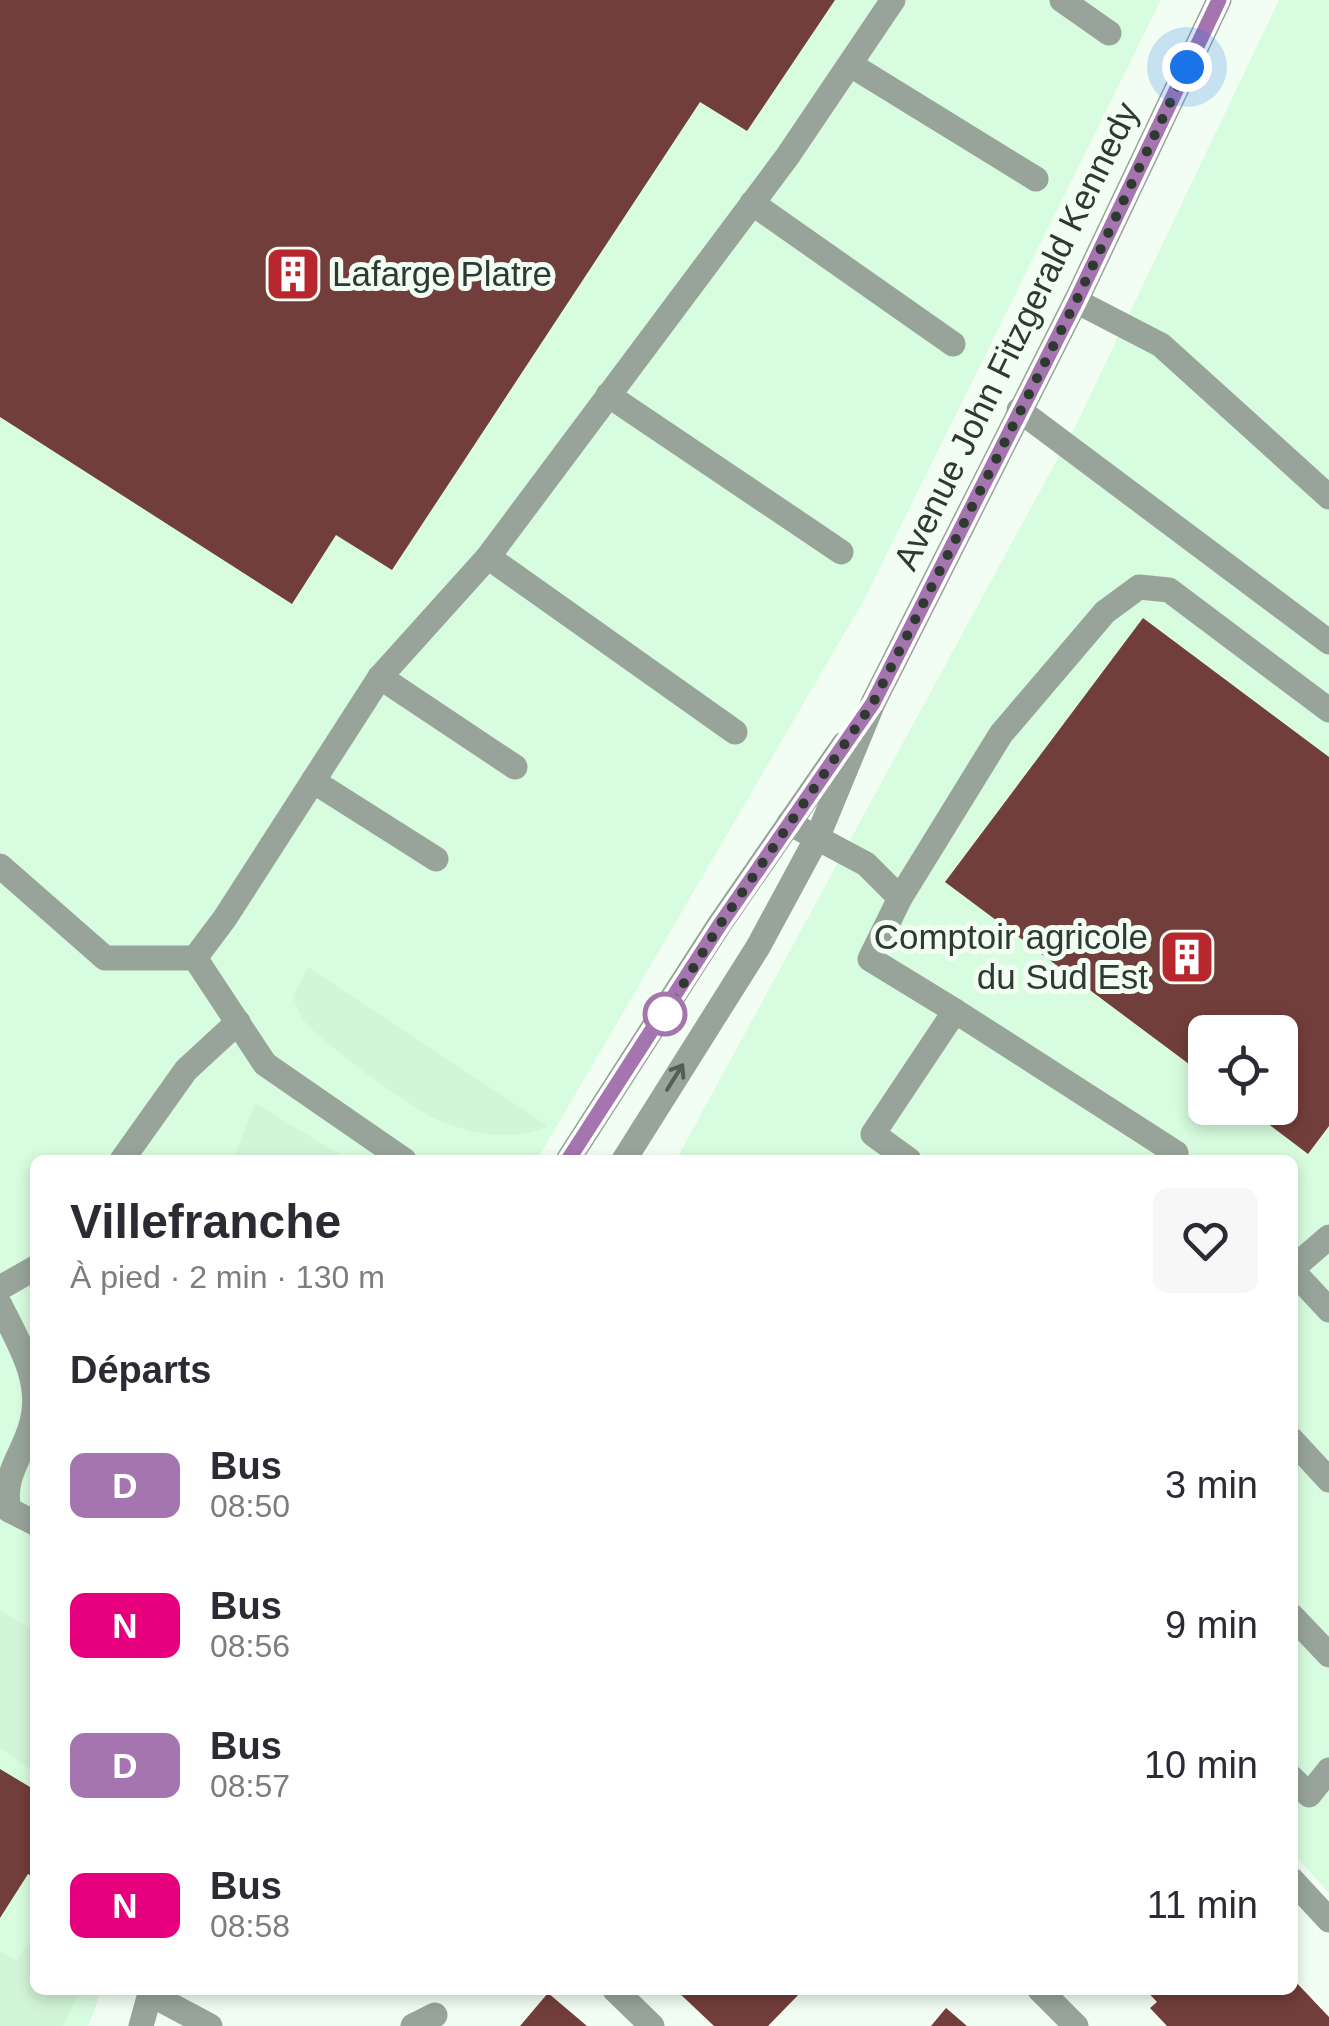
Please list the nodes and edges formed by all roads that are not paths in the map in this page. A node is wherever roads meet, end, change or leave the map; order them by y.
1 (893, 0) edge
2 (1062, 0) edge
3 (1219, 0) edge
4 (1110, 33) dead end
5 (851, 64) junction
6 (1036, 179) dead end
7 (752, 203) junction
8 (1076, 301) junction
9 (953, 344) dead end
10 (608, 395) junction
11 (1019, 410) junction
12 (1329, 497) edge
13 (842, 552) dead end
14 (488, 557) junction
15 (1329, 642) edge
16 (380, 677) junction
17 (873, 703) junction
18 (1329, 710) edge
19 (735, 732) dead end
20 (515, 767) dead end
21 (313, 781) junction
22 (789, 823) junction
23 (818, 836) junction
24 (436, 859) dead end
25 (0, 866) edge
26 (900, 898) junction
27 (195, 958) junction
28 (955, 1011) junction
29 (238, 1022) junction
30 (126, 1155) edge
31 (397, 1155) edge
32 (571, 1155) edge
33 (628, 1155) edge
34 (903, 1155) edge
35 (1172, 1155) edge
36 (1329, 1237) edge
37 (1298, 1265) edge
38 (30, 1271) edge
39 (1298, 1276) edge
40 (0, 1288) edge
41 (0, 1306) edge
42 (1329, 1310) edge
43 (30, 1366) edge
44 (30, 1428) edge
45 (1298, 1446) edge
46 (1329, 1480) edge
47 (30, 1521) edge
48 (1298, 1622) edge
49 (1329, 1656) edge
50 (1329, 1770) edge
51 (1298, 1784) edge
52 (1298, 1886) edge
53 (1329, 1920) edge
54 (150, 1995) edge
55 (156, 1995) edge
56 (620, 1995) edge
57 (1045, 1995) edge
58 (141, 2026) edge
59 (210, 2026) edge
60 (652, 2026) edge
61 (1076, 2026) edge

1 - 5 street
2 - 4 street
3 - 8 street, Avenue John Fitzgerald Kennedy
5 - 6 street
5 - 7 street
7 - 9 street
7 - 10 street
8 - 11 street, Avenue John Fitzgerald Kennedy
8 - 12 street
10 - 13 street
10 - 14 street
11 - 15 street
11 - 17 street, Avenue John Fitzgerald Kennedy
14 - 16 street
14 - 19 street
16 - 20 street
16 - 21 street
17 - 22 street, Avenue John Fitzgerald Kennedy
17 - 23 street, Avenue John Fitzgerald Kennedy
18 - 26 street
21 - 24 street
21 - 27 street
22 - 23 street
22 - 32 street, Avenue John Fitzgerald Kennedy
23 - 26 street
33 -> 23 street, Avenue John Fitzgerald Kennedy
25 - 27 street
26 - 28 street
27 - 29 street
28 - 34 street
28 - 35 street
29 - 30 street
29 - 31 street
36 - 37 street
38 - 40 street
39 - 42 street
41 - 43 street
44 - 47 street
45 - 46 street
48 - 49 street
50 - 51 street
52 - 53 street
54 - 58 street
55 - 59 street
56 - 60 street
57 - 61 street

